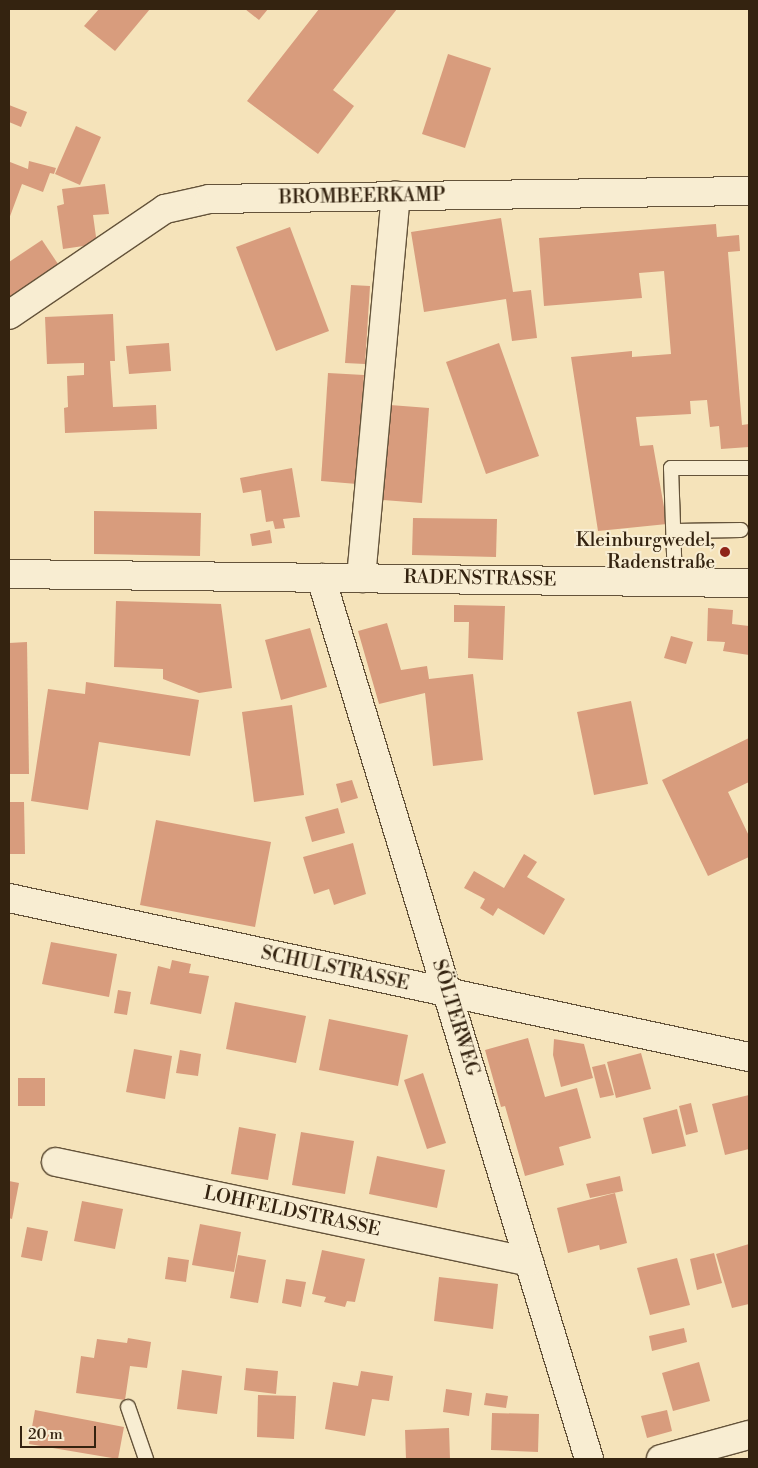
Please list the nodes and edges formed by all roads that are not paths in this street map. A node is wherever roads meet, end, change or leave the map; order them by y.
1 (749, 191) edge
2 (396, 196) junction
3 (9, 315) edge
4 (748, 468) dead end
5 (741, 530) dead end
6 (675, 531) junction
7 (9, 574) edge
8 (321, 578) junction
9 (361, 578) junction
10 (675, 582) junction
11 (749, 583) edge
12 (9, 898) edge
13 (448, 994) junction
14 (749, 1057) edge
15 (56, 1162) dead end
16 (529, 1262) junction
17 (128, 1407) dead end
18 (749, 1435) edge
19 (146, 1459) edge
20 (589, 1459) edge
21 (661, 1459) edge

1 - 2 street, BROMBEERKAMP
2 - 3 street, BROMBEERKAMP
2 - 9 street
4 - 6 lane
5 - 6 lane
6 - 10 lane
7 - 8 street, RADENSTRASSE
8 - 9 street, RADENSTRASSE
8 - 13 street, SÖLTERWEG
9 - 10 street, RADENSTRASSE
10 - 11 street, RADENSTRASSE
12 - 13 street, SCHULSTRASSE
13 - 14 street, SCHULSTRASSE
13 - 16 street, SÖLTERWEG
15 - 16 street, LOHFELDSTRASSE
16 - 20 street, SÖLTERWEG
17 - 19 lane
18 - 21 street

